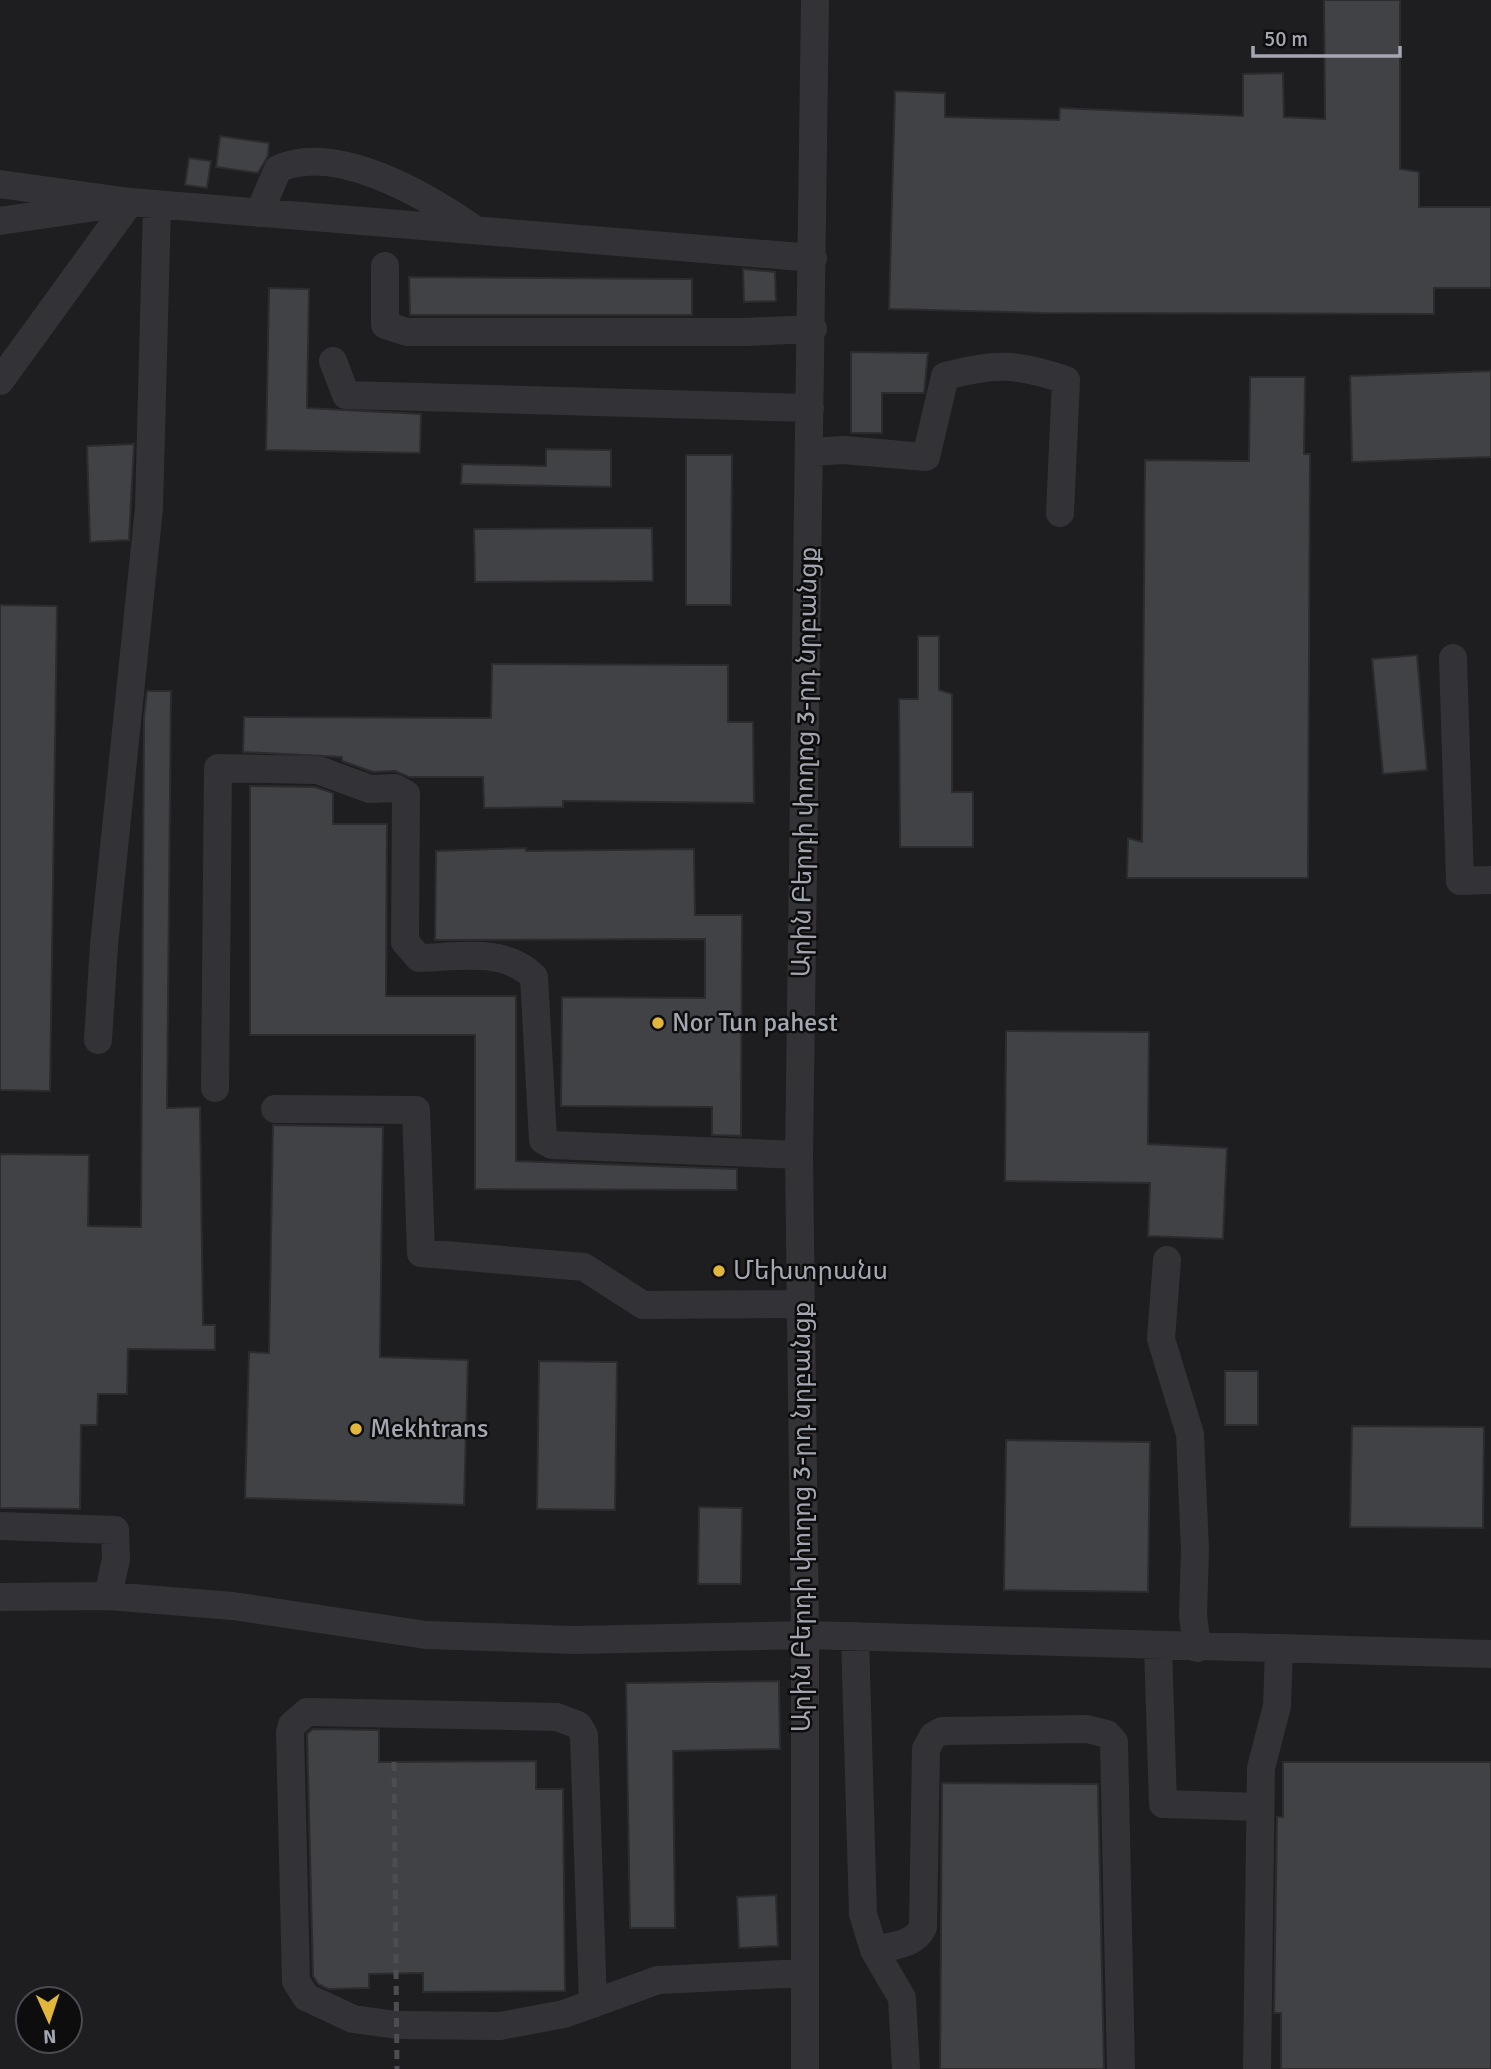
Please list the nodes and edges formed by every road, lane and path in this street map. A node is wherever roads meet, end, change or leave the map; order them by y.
1 (815, 0) edge
2 (0, 184) edge
3 (144, 204) junction
4 (259, 213) junction
5 (0, 221) edge
6 (476, 230) junction
7 (813, 258) junction
8 (385, 266) dead end
9 (813, 329) junction
10 (333, 361) dead end
11 (0, 381) edge
12 (810, 408) junction
13 (810, 452) junction
14 (1060, 513) dead end
15 (1453, 657) dead end
16 (1491, 880) edge
17 (98, 1040) dead end
18 (215, 1088) dead end
19 (275, 1109) dead end
20 (799, 1155) junction
21 (1167, 1260) dead end
22 (800, 1304) junction
23 (0, 1526) edge
24 (108, 1596) junction
25 (0, 1597) edge
26 (805, 1635) junction
27 (855, 1636) junction
28 (1158, 1647) junction
29 (1197, 1648) junction
30 (1279, 1650) junction
31 (1491, 1654) edge
32 (1260, 1807) junction
33 (874, 1951) junction
34 (804, 1973) junction
35 (593, 2004) junction
36 (805, 2069) edge
37 (906, 2069) edge
38 (1121, 2069) edge
39 (1257, 2069) edge

1 - 7 street, Արին Բերդի փողոց 3-րդ նրբանցք
2 - 3 street
3 - 4 street
3 - 5 street
3 - 11 street
3 - 17 street
4 - 6 street
4 - 6 street
6 - 7 street
7 - 9 street, Արին Բերդի փողոց 3-րդ նրբանցք
8 - 9 street
9 - 12 street, Արին Բերդի փողոց 3-րդ նրբանցք
10 - 12 street
12 - 13 street, Արին Բերդի փողոց 3-րդ նրբանցք
13 - 14 street
13 - 20 street, Արին Բերդի փողոց 3-րդ նրբանցք
15 - 16 street
18 - 20 street
19 - 22 street
20 - 22 street, Արին Բերդի փողոց 3-րդ նրբանցք
21 - 29 street
22 - 26 street, Արին Բերդի փողոց 3-րդ նրբանցք
23 - 24 street
24 - 25 street
24 - 26 street
26 - 27 street
26 - 34 street, Արին Բերդի փողոց 3-րդ նրբանցք
27 - 28 street
27 - 33 street
28 - 29 street
28 - 32 street
29 - 30 street
30 - 31 street
30 - 32 street
32 - 39 street
33 - 37 street
33 - 38 street
34 - 35 street
34 - 36 street, Արին Բերդի փողոց 3-րդ նրբանցք
35 - 35 street

